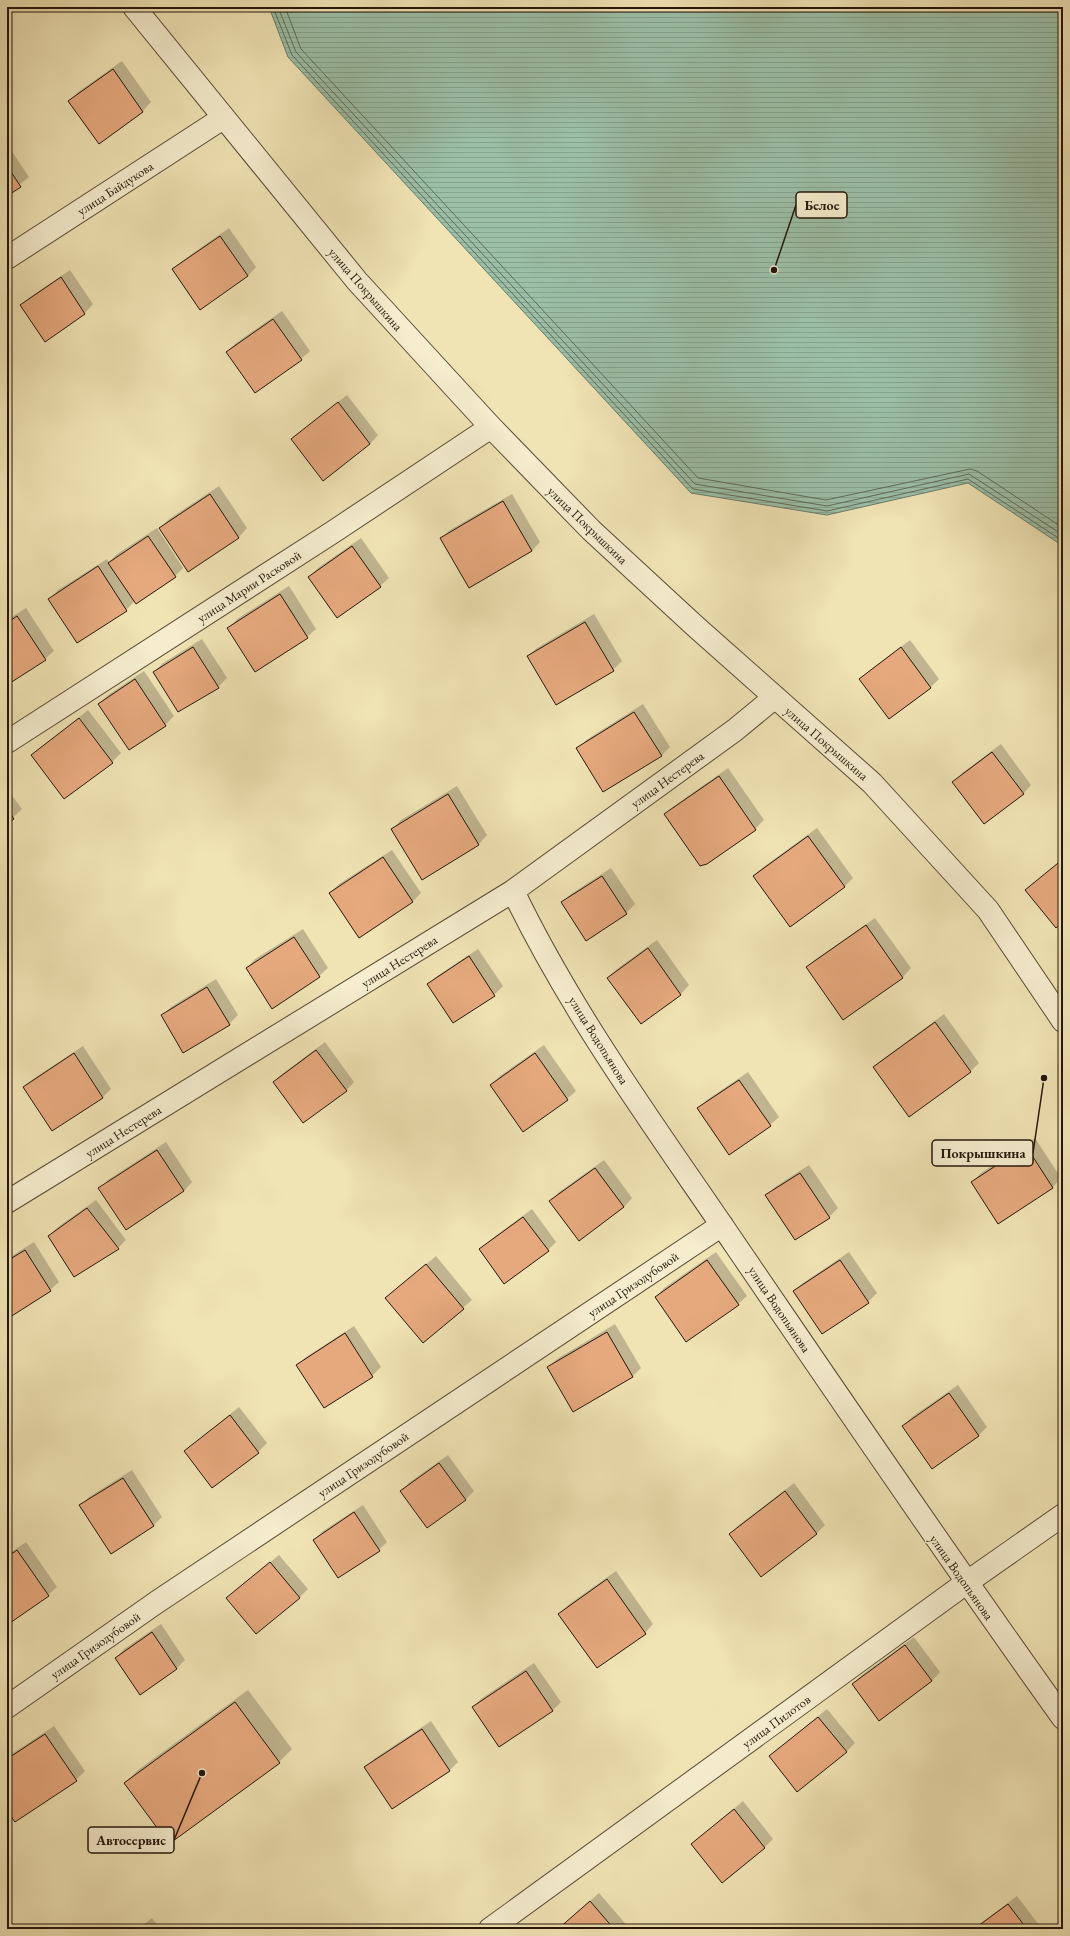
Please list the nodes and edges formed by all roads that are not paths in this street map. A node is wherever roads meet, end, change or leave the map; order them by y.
1 (134, 7) edge
2 (223, 118) junction
3 (7, 258) edge
4 (490, 427) junction
5 (775, 697) junction
6 (7, 742) edge
7 (513, 891) junction
8 (1063, 1021) edge
9 (7, 1202) edge
10 (722, 1225) junction
11 (1063, 1515) edge
12 (966, 1583) junction
13 (7, 1707) edge
14 (1063, 1718) edge
15 (490, 1929) edge

1 - 2 street, улица Покрышкина
2 - 3 street, улица Байдукова
2 - 4 street, улица Покрышкина
4 - 5 street, улица Покрышкина
4 - 6 street, улица Марии Расковой
5 - 7 street, улица Нестерева
5 - 8 street, улица Покрышкина
7 - 9 street, улица Нестерева
7 - 10 street, улица Водопьянова
10 - 12 street, улица Водопьянова
10 - 13 street, улица Гризодубовой
11 - 12 street, улица Пилотов
12 - 14 street, улица Водопьянова
12 - 15 street, улица Пилотов

